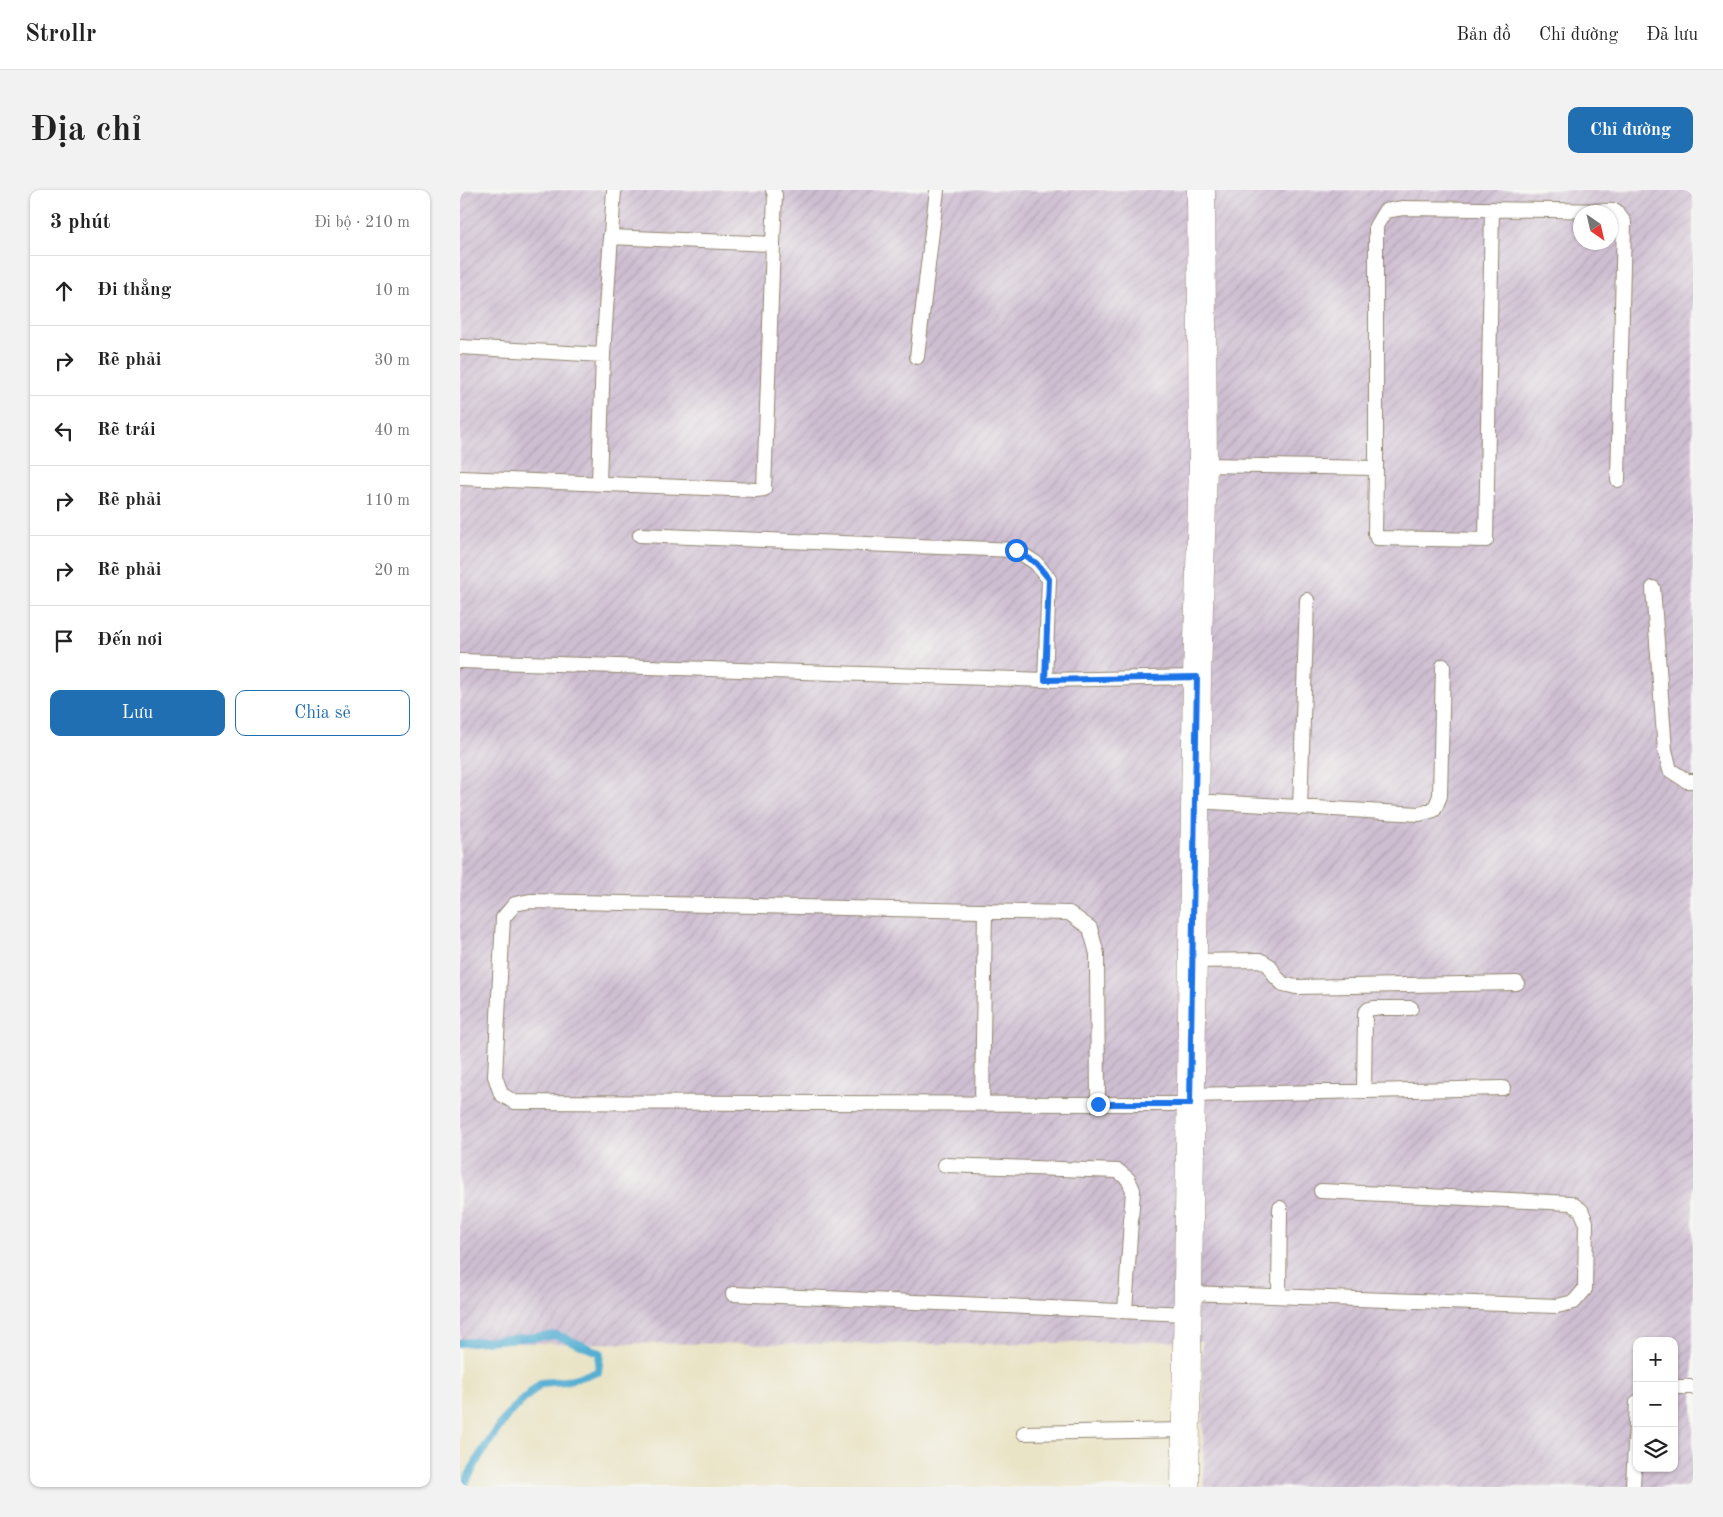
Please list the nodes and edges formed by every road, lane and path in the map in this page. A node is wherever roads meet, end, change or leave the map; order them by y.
1 (614, 190) edge
2 (773, 190) edge
3 (937, 190) edge
4 (1201, 190) edge
5 (1492, 209) junction
6 (610, 237) junction
7 (773, 244) junction
8 (460, 347) edge
9 (603, 355) junction
10 (917, 357) dead end
11 (1203, 465) junction
12 (1376, 468) junction
13 (460, 478) edge
14 (1618, 480) dead end
15 (599, 482) junction
16 (640, 535) dead end
17 (1653, 588) dead end
18 (1307, 600) dead end
19 (460, 661) edge
20 (1444, 666) dead end
21 (1197, 677) junction
22 (1045, 680) junction
23 (1693, 781) edge
24 (1195, 801) junction
25 (1300, 808) junction
26 (985, 912) junction
27 (1192, 961) junction
28 (1517, 983) dead end
29 (1411, 1008) dead end
30 (1503, 1088) dead end
31 (1364, 1091) junction
32 (1190, 1100) junction
33 (982, 1104) junction
34 (1098, 1104) junction
35 (945, 1165) dead end
36 (1321, 1192) dead end
37 (1280, 1208) dead end
38 (734, 1294) dead end
39 (1279, 1296) junction
40 (1187, 1304) junction
41 (1125, 1311) junction
42 (1678, 1387) edge
43 (1693, 1388) edge
44 (1636, 1427) edge
45 (1186, 1430) junction
46 (1024, 1433) dead end
47 (1185, 1487) edge
48 (1633, 1487) edge

1 - 6 lane
2 - 7 lane
3 - 10 lane
4 - 11 street
5 - 12 lane
5 - 12 lane
5 - 14 lane
6 - 7 lane
6 - 9 lane
7 - 15 lane
8 - 9 lane
9 - 15 lane
11 - 12 lane
11 - 21 street
13 - 15 lane
16 - 22 lane
17 - 23 lane
18 - 25 lane
19 - 22 lane
20 - 25 lane
21 - 22 lane
21 - 24 street
24 - 25 lane
24 - 27 street
26 - 33 lane
26 - 33 lane
26 - 34 lane
27 - 28 lane
27 - 32 street
29 - 31 lane
30 - 31 lane
31 - 32 lane
32 - 34 lane
32 - 40 street
33 - 34 lane
35 - 41 lane
36 - 39 lane
37 - 39 lane
38 - 41 lane
39 - 40 lane
40 - 41 lane
40 - 45 street
42 - 43 lane
44 - 48 lane
45 - 46 lane
45 - 47 street

